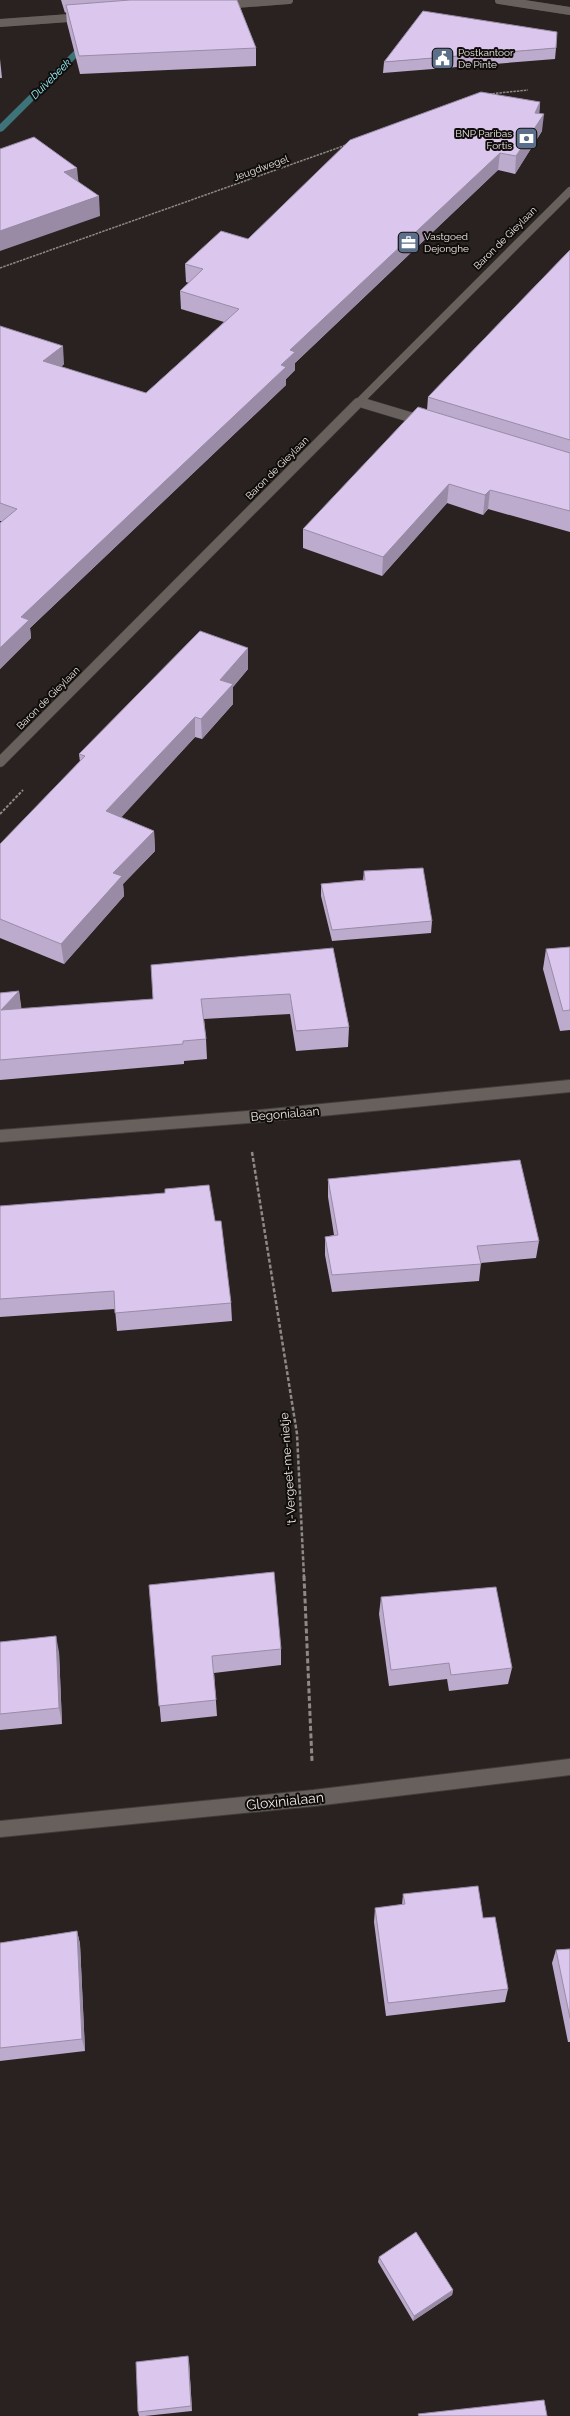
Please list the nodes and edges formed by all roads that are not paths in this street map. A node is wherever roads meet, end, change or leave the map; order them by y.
1 (289, 0) edge
2 (498, 0) edge
3 (219, 6) edge
4 (570, 11) edge
5 (94, 16) edge
6 (0, 23) edge
7 (570, 191) edge
8 (359, 402) junction
9 (428, 423) edge
10 (0, 762) edge
11 (570, 1086) edge
12 (0, 1136) edge
13 (570, 1767) edge
14 (0, 1829) edge

1 - 3 street
2 - 4 street
5 - 6 street
7 - 8 street, Baron de Gieylaan
8 - 9 street
8 - 10 street, Baron de Gieylaan
11 - 12 street, Begonialaan
13 - 14 street, Gloxinialaan

